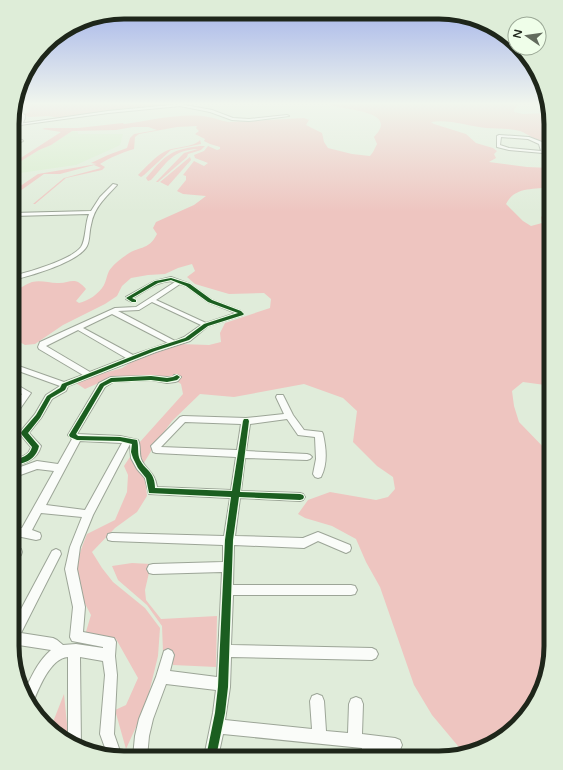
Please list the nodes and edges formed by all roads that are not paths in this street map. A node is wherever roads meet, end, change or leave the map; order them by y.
1 (498, 140) edge
2 (533, 140) edge
3 (543, 152) joint
4 (115, 185) dead end
5 (92, 212) junction
6 (19, 214) edge
7 (19, 276) edge
8 (180, 282) junction
9 (152, 300) junction
10 (134, 301) dead end
11 (112, 311) junction
12 (206, 325) junction
13 (77, 327) junction
14 (174, 343) junction
15 (132, 358) junction
16 (19, 369) edge
17 (90, 375) junction
18 (176, 377) dead end
19 (64, 386) junction
20 (19, 388) edge
21 (280, 397) dead end
22 (19, 404) edge
23 (289, 416) junction
24 (246, 421) junction
25 (77, 438) junction
26 (128, 440) junction
27 (242, 454) junction
28 (308, 457) dead end
29 (19, 461) edge
30 (61, 468) junction
31 (19, 471) edge
32 (318, 474) dead end
33 (236, 494) junction
34 (300, 497) dead end
35 (38, 508) junction
36 (88, 514) junction
37 (19, 532) edge
38 (25, 533) junction
39 (36, 536) dead end
40 (112, 537) dead end
41 (229, 540) junction
42 (346, 548) dead end
43 (56, 554) dead end
44 (228, 567) junction
45 (153, 569) dead end
46 (227, 590) junction
47 (351, 590) dead end
48 (19, 625) edge
49 (19, 639) edge
50 (74, 650) junction
51 (60, 651) junction
52 (224, 651) junction
53 (372, 654) dead end
54 (168, 655) dead end
55 (109, 656) junction
56 (162, 677) junction
57 (223, 684) junction
58 (30, 693) edge
59 (317, 701) dead end
60 (356, 704) dead end
61 (217, 726) junction
62 (320, 737) junction
63 (75, 738) edge
64 (362, 742) junction
65 (395, 745) dead end
66 (113, 750) edge
67 (141, 751) edge
68 (211, 751) edge
69 (365, 751) edge

1 - 3 street
2 - 3 street
4 - 5 street
5 - 6 street
5 - 7 street
8 - 9 street
8 - 10 street
8 - 12 street
9 - 11 street
9 - 12 street
11 - 13 street
11 - 14 street
12 - 14 street
13 - 15 street
13 - 17 street
14 - 15 street
15 - 17 street
16 - 19 street
17 - 19 street
18 - 25 street
19 - 29 street
20 - 22 street
21 - 23 street
23 - 24 street
23 - 32 street
24 - 27 street
24 - 27 street
25 - 26 street
25 - 30 street
26 - 33 street
26 - 36 street
27 - 28 street
27 - 33 street
30 - 31 street
30 - 35 street
33 - 34 street
33 - 41 street
35 - 36 street
35 - 38 street
36 - 55 street
37 - 38 street
38 - 39 street
40 - 41 street
41 - 42 street
41 - 44 street
43 - 48 street
44 - 45 street
44 - 46 street
46 - 47 street
46 - 52 street
49 - 51 street
50 - 51 street
50 - 55 street
50 - 63 street
51 - 58 street
52 - 53 street
52 - 57 street
54 - 56 street
55 - 66 street
56 - 57 street
56 - 67 street
57 - 61 street
59 - 62 street
60 - 64 street
61 - 62 street
61 - 68 street
62 - 64 street
64 - 65 street
64 - 69 street

